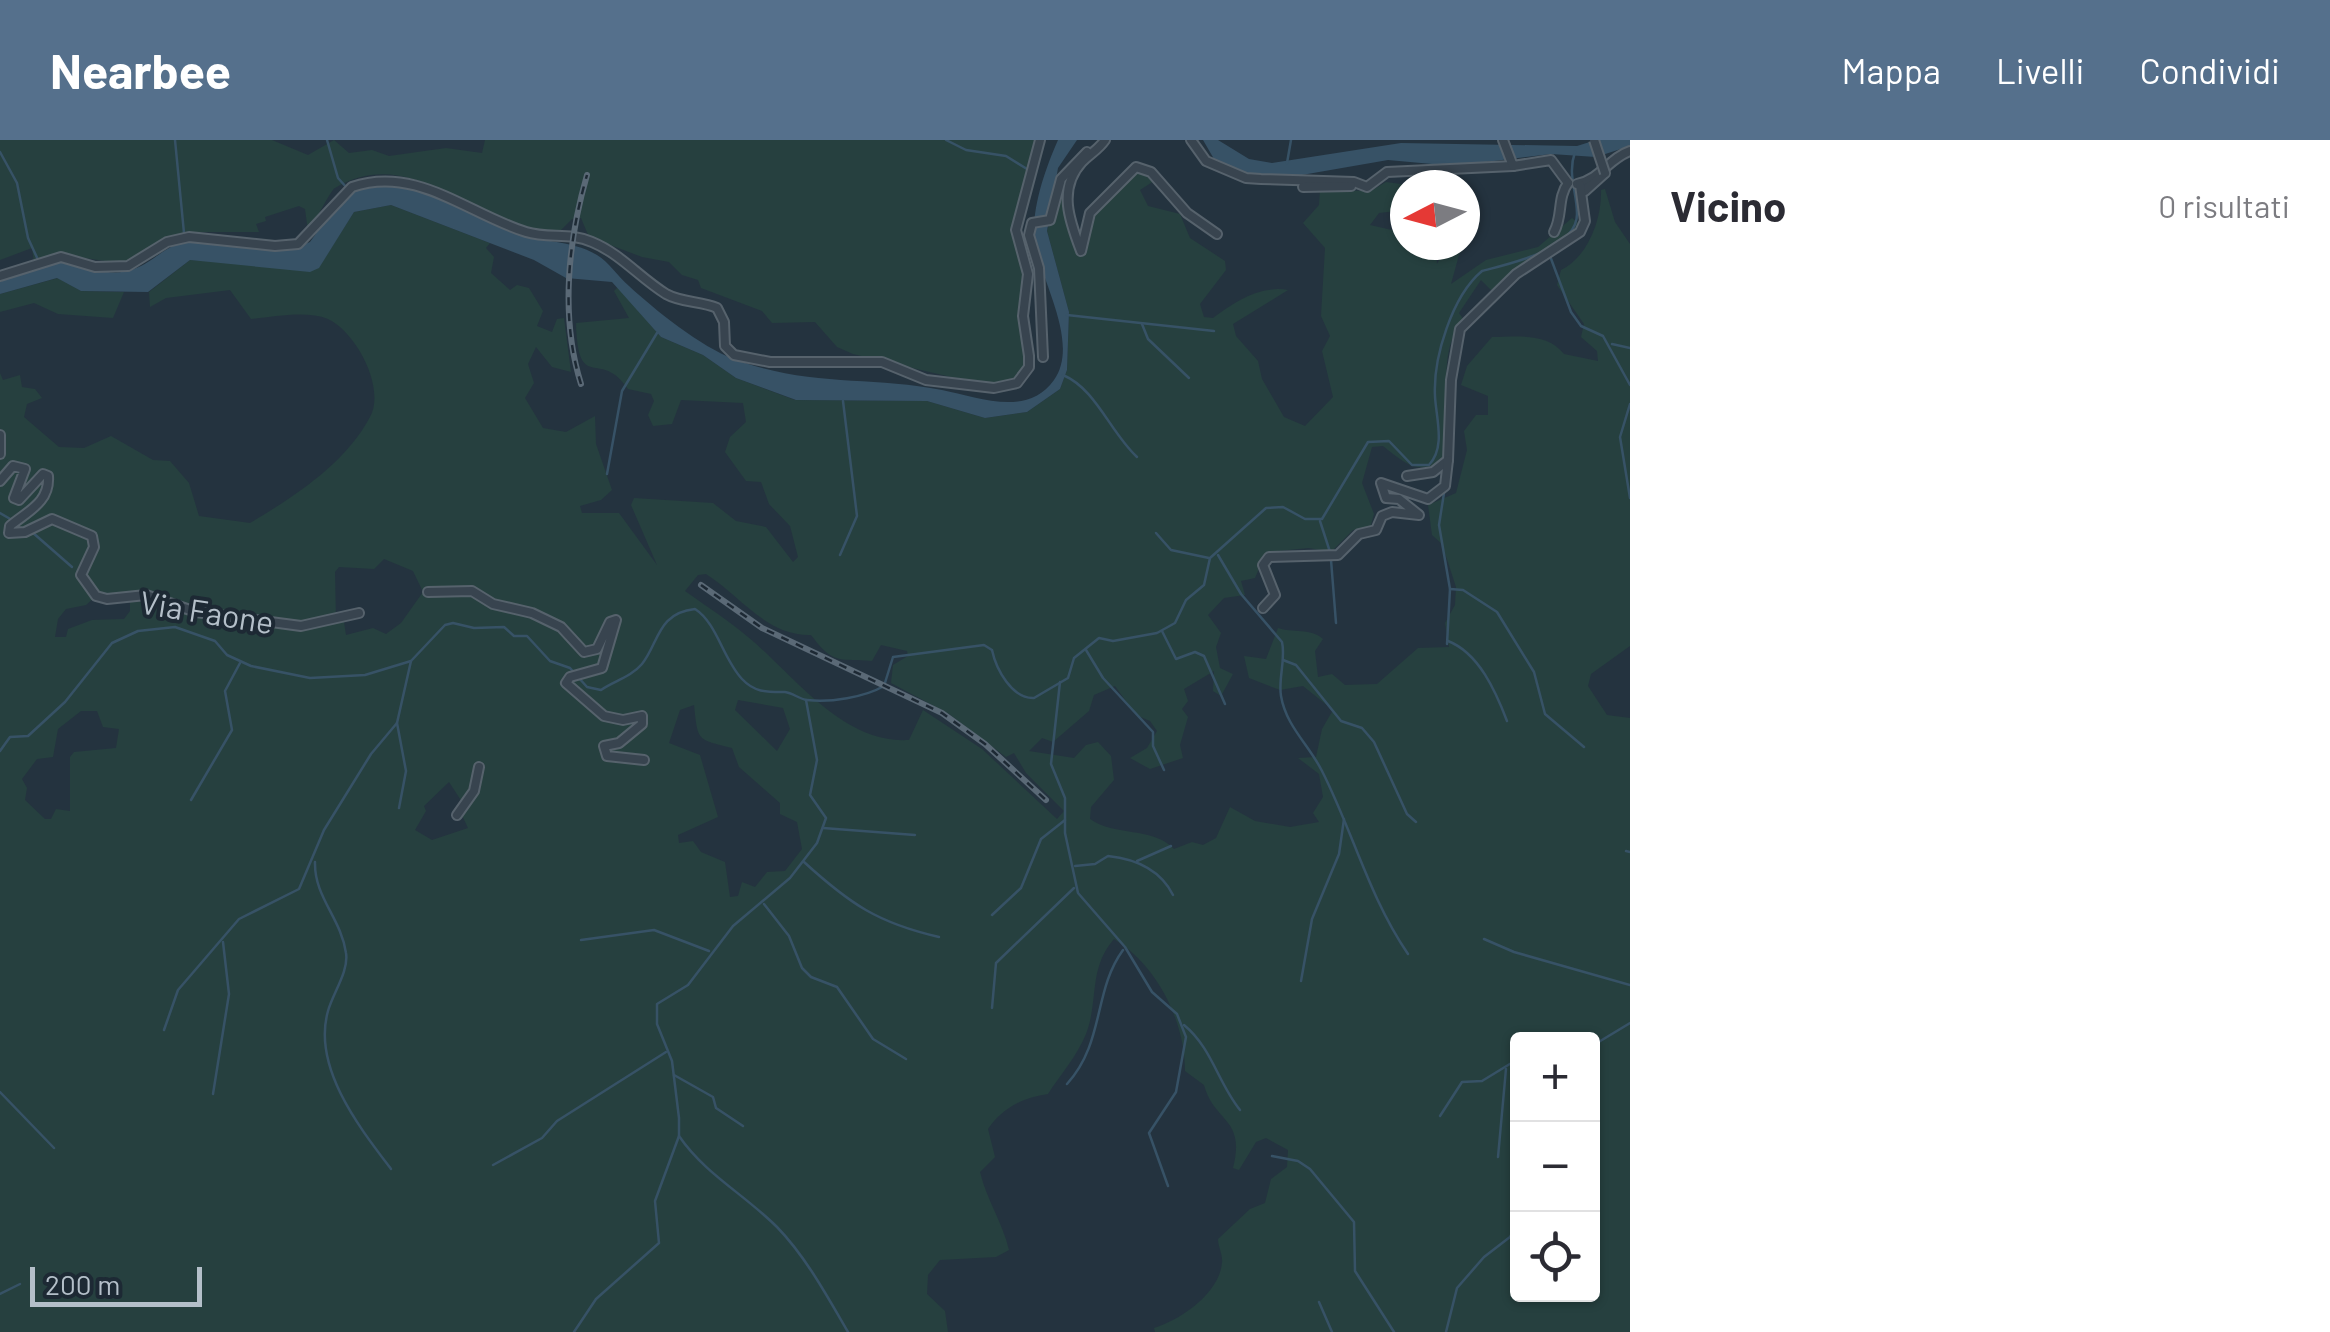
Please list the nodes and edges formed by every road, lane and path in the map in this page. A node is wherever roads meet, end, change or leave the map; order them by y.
1 (1040, 140) edge
2 (1104, 140) edge
3 (1190, 140) edge
4 (1503, 140) edge
5 (1594, 140) edge
6 (1630, 151) edge
7 (1512, 164) junction
8 (1604, 172) junction
9 (1575, 184) junction
10 (1360, 185) junction
11 (1302, 186) dead end
12 (1554, 232) dead end
13 (1217, 234) dead end
14 (0, 276) edge
15 (1043, 357) dead end
16 (0, 434) edge
17 (0, 454) edge
18 (1448, 460) junction
19 (1407, 476) dead end
20 (0, 481) edge
21 (428, 592) dead end
22 (1264, 608) dead end
23 (359, 613) dead end
24 (644, 760) dead end
25 (479, 767) dead end
26 (457, 815) dead end

1 - 14 street
2 - 13 street
2 - 15 street
3 - 10 street
4 - 7 street
5 - 8 street, bridge
6 - 8 street
7 - 9 street
7 - 10 street
8 - 9 street
9 - 12 street
9 - 18 street
10 - 11 street
16 - 17 street
18 - 19 street
18 - 22 street
20 - 23 street, Via Faone
21 - 24 street
25 - 26 street

